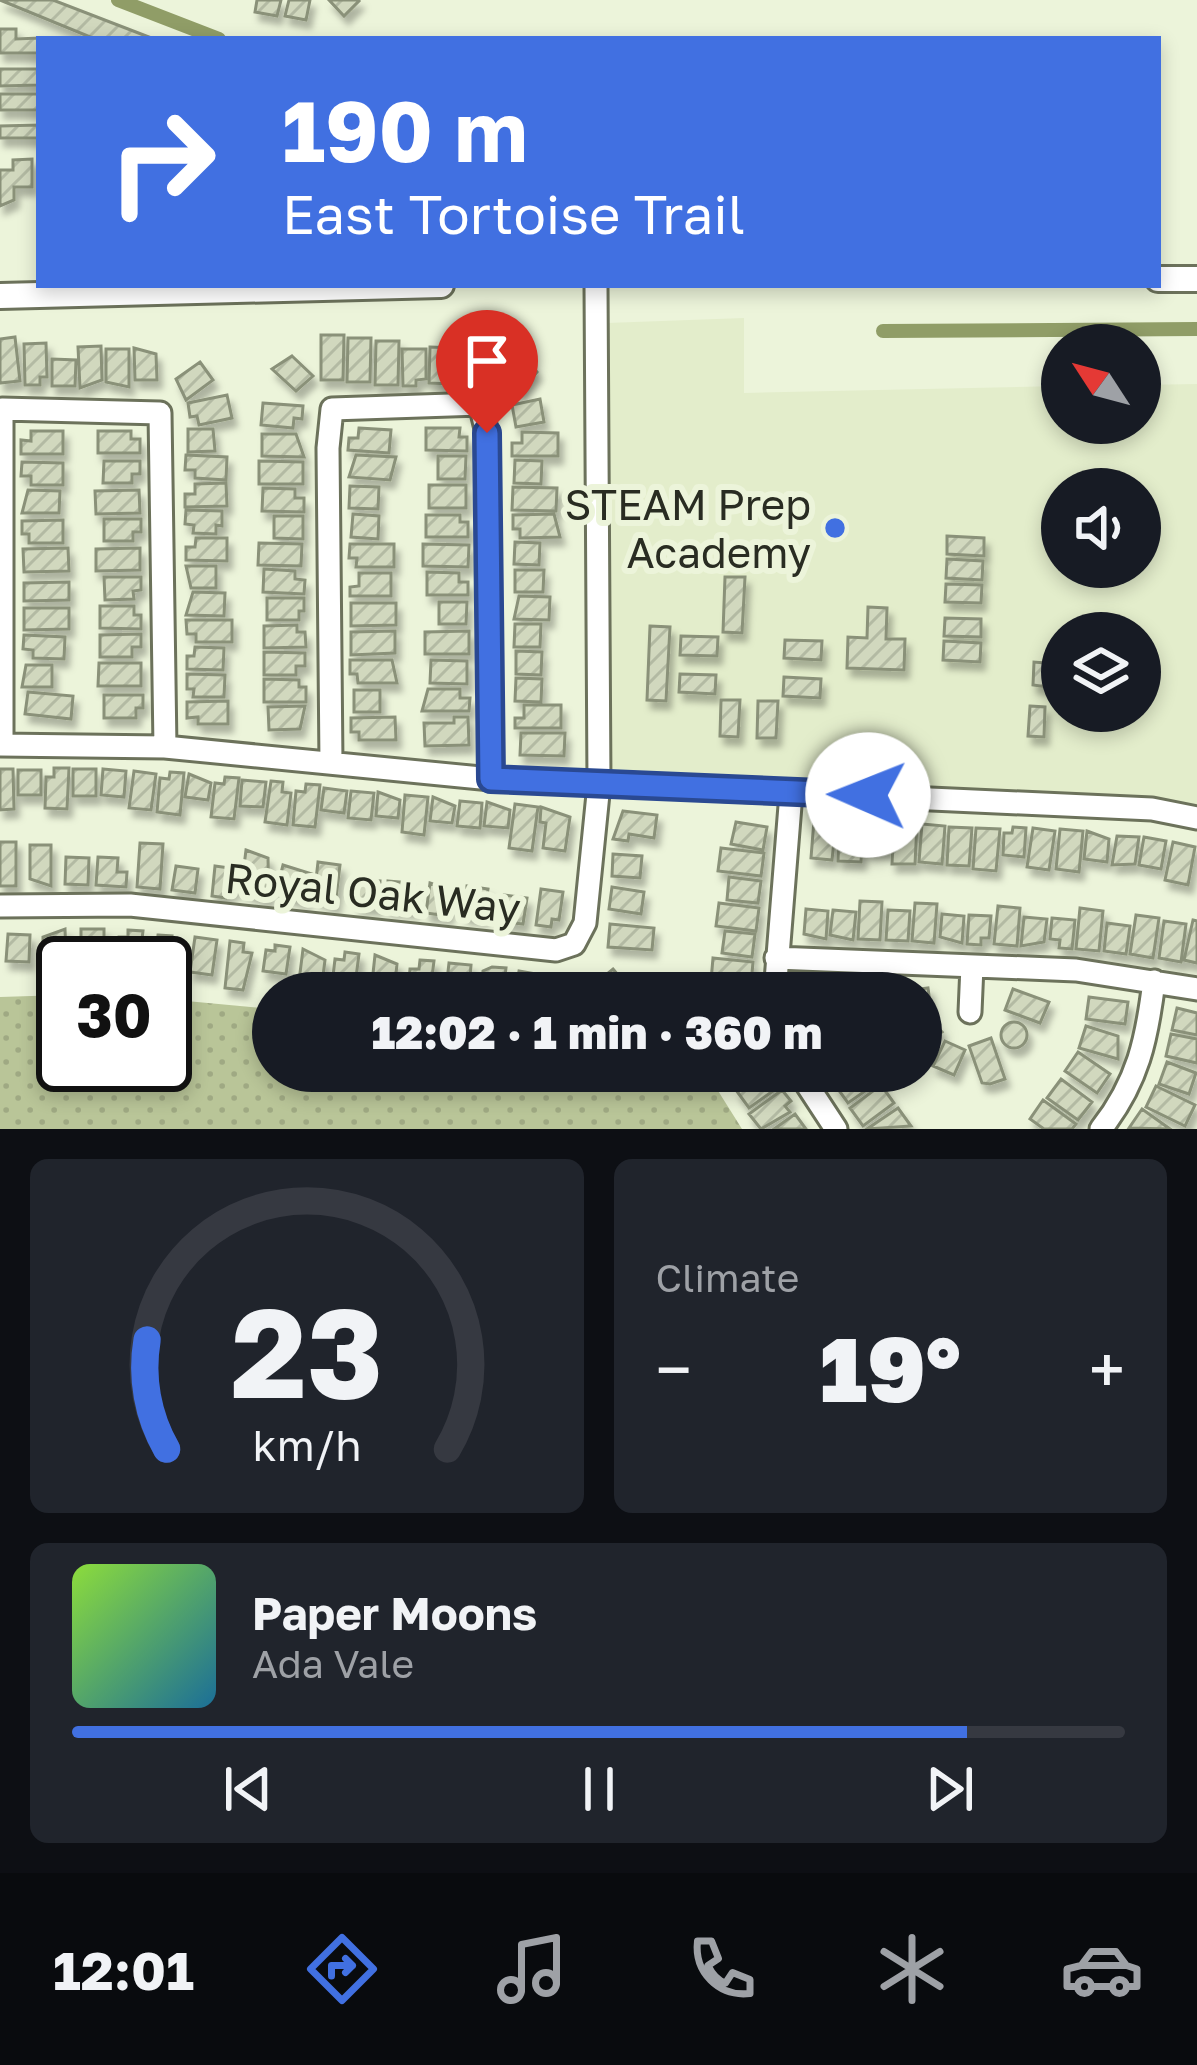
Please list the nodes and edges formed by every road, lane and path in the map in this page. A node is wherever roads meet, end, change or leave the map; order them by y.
1 (1161, 279) edge
2 (1197, 279) edge
3 (321, 288) edge
4 (596, 288) edge
5 (0, 296) edge
6 (2, 409) edge
7 (1, 745) edge
8 (166, 747) junction
9 (331, 763) junction
10 (491, 779) junction
11 (599, 784) junction
12 (791, 793) junction
13 (1197, 818) edge
14 (0, 906) edge
15 (776, 958) junction
16 (972, 966) junction
17 (776, 972) edge
18 (1154, 981) junction
19 (1197, 989) edge
20 (970, 1012) dead end
21 (812, 1092) edge
22 (836, 1129) edge
23 (1101, 1129) edge

1 - 2 main road
3 - 5 main road
4 - 11 street
6 - 7 street
6 - 8 street
7 - 8 street
8 - 9 street
9 - 10 street
9 - 10 street
10 - 11 street
11 - 12 street
11 - 14 street, Royal Oak Way
12 - 13 street
12 - 15 street
15 - 16 street
15 - 17 street
16 - 18 street
16 - 20 street
18 - 19 street
18 - 23 street
21 - 22 street

